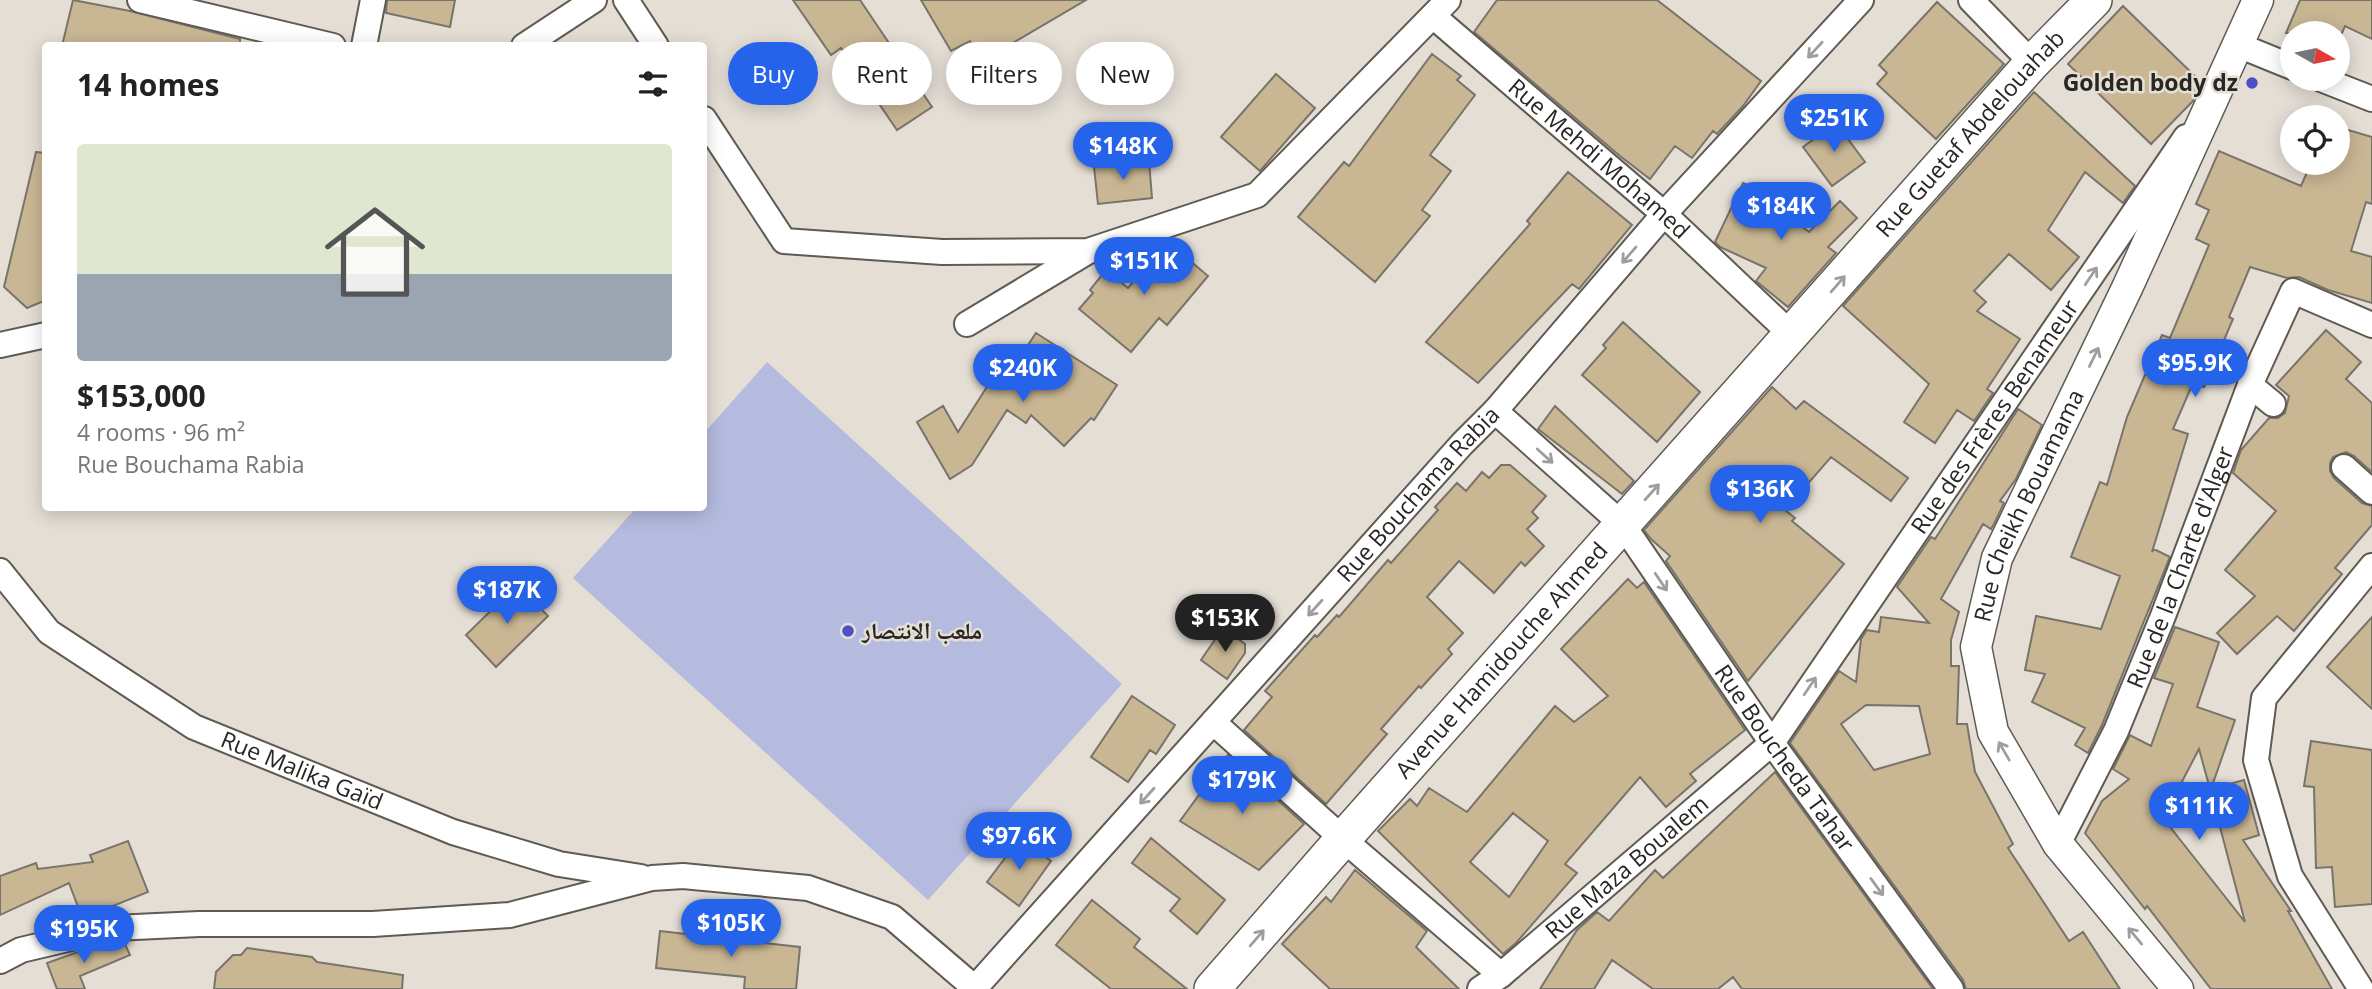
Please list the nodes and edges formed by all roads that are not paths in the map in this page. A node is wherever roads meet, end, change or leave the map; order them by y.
1 (140, 0) edge
2 (373, 0) edge
3 (594, 0) edge
4 (626, 0) edge
5 (1861, 0) edge
6 (1971, 0) edge
7 (2094, 0) edge
8 (2258, 0) edge
9 (1441, 8) edge
10 (316, 42) edge
11 (365, 42) edge
12 (530, 42) edge
13 (653, 42) edge
14 (2238, 45) junction
15 (2280, 62) edge
16 (2032, 63) junction
17 (2217, 90) junction
18 (2350, 90) edge
19 (2372, 99) edge
20 (707, 123) edge
21 (1664, 214) junction
22 (1088, 251) junction
23 (967, 324) dead end
24 (2372, 325) edge
25 (1792, 335) junction
26 (42, 336) edge
27 (0, 345) edge
28 (2250, 385) junction
29 (2273, 404) dead end
30 (1494, 411) junction
31 (2344, 467) dead end
32 (2372, 492) edge
33 (1623, 525) junction
34 (2372, 566) edge
35 (0, 571) edge
36 (1213, 722) junction
37 (1772, 743) junction
38 (1343, 839) junction
39 (2058, 844) junction
40 (652, 878) junction
41 (0, 961) edge
42 (1501, 975) junction
43 (975, 989) edge
44 (1212, 989) edge
45 (1480, 989) edge
46 (1951, 989) edge
47 (2178, 989) edge
48 (2361, 989) edge

1 - 10 street
2 - 11 street
3 - 12 street
4 - 13 street
5 -> 21 street, Rue Bouchama Rabia
6 - 16 street
7 - 16 main road, Rue Guetaf Abdelouahab
8 - 14 street, Rue Cheikh Bouamama
9 - 21 street, Rue Mehdi Mohamed
9 - 22 street
14 - 15 street
14 - 17 street, Rue Cheikh Bouamama
25 -> 16 main road, Rue Guetaf Abdelouahab
37 -> 17 street, Rue des Frères Benameur
39 -> 17 street, Rue Cheikh Bouamama
18 - 19 street
20 - 22 street
21 - 25 street, Rue Mehdi Mohamed
21 -> 30 street, Rue Bouchama Rabia
22 - 23 street
24 - 28 street, Rue de la Charte d'Alger
33 -> 25 main road, Avenue Hamidouche Ahmed
26 - 27 street
28 - 29 street
28 - 39 street, Rue de la Charte d'Alger
30 -> 33 street, Rue Boucheda Tahar
30 -> 36 street, Rue Bouchama Rabia
31 - 32 street
33 -> 37 street, Rue Boucheda Tahar
33 - 38 main road, Avenue Hamidouche Ahmed
34 - 48 street
35 - 40 street, Rue Malika Gaïd
36 - 38 street
36 -> 43 street, Rue Bouchama Rabia
37 - 42 street, Rue Maza Boualem
37 -> 46 street, Rue Boucheda Tahar
38 - 42 street
44 -> 38 main road, Avenue Hamidouche Ahmed
47 -> 39 street, Rue Cheikh Bouamama
40 - 41 street
40 - 43 street
42 - 45 street, Rue Maza Boualem

